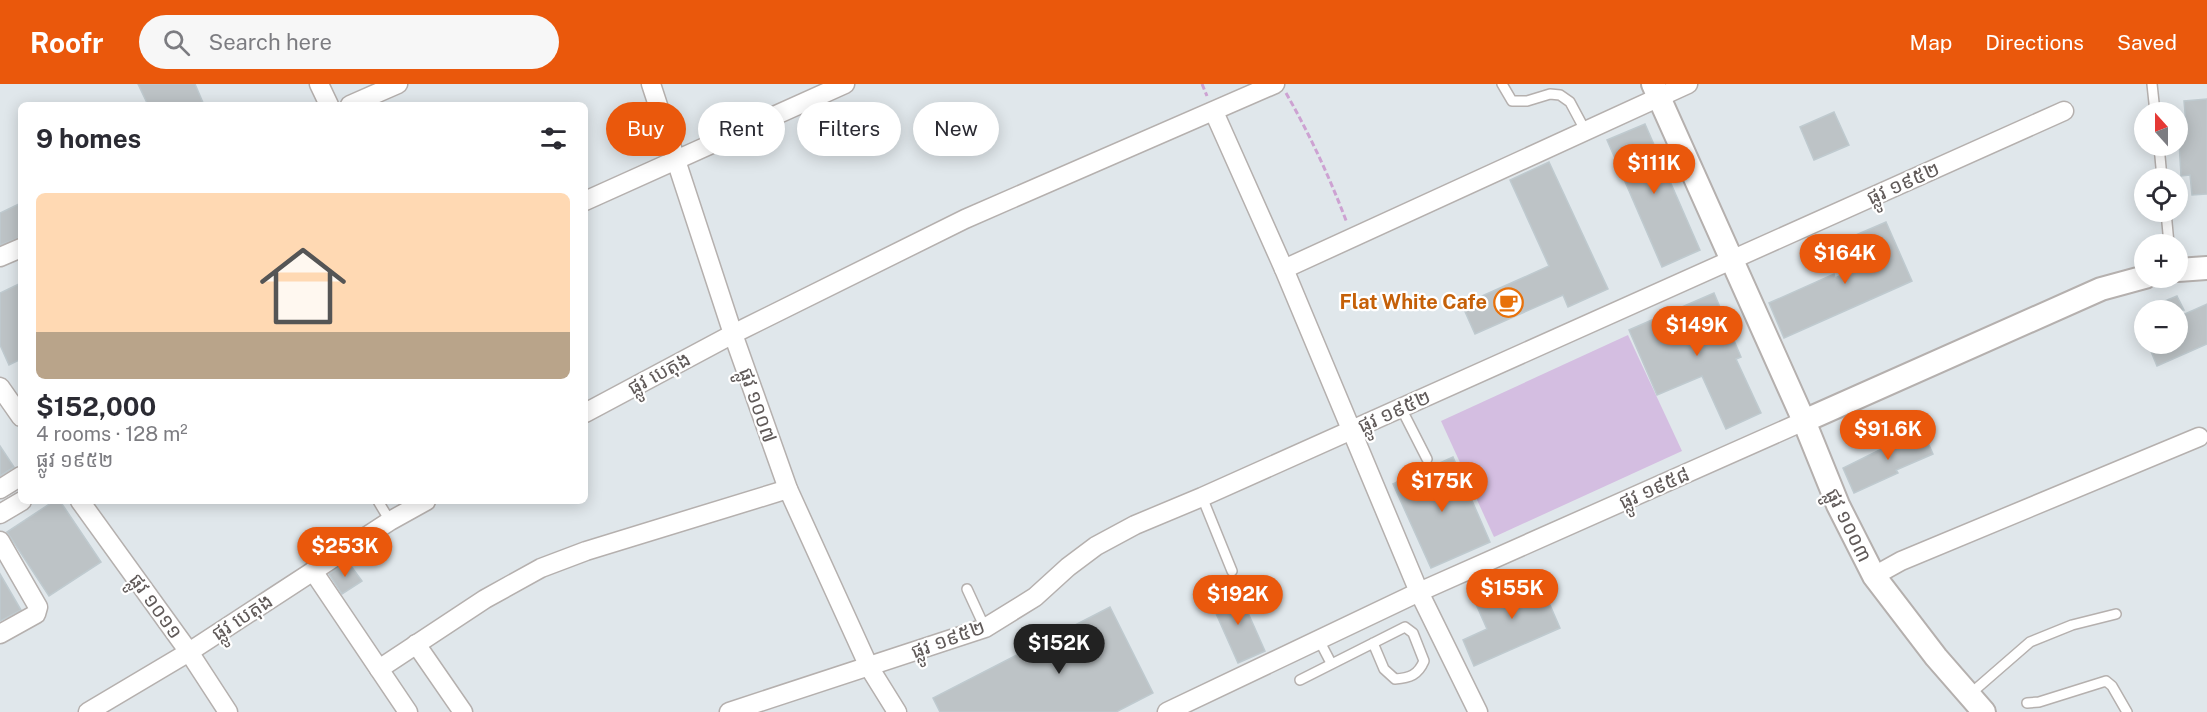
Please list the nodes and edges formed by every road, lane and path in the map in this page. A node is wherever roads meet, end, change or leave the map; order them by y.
1 (319, 84) edge
2 (398, 84) edge
3 (651, 84) edge
4 (845, 84) edge
5 (1275, 84) edge
6 (1281, 84) edge
7 (1502, 84) edge
8 (1688, 84) edge
9 (2152, 84) edge
10 (1656, 91) edge
11 (328, 102) edge
12 (357, 102) edge
13 (2154, 102) edge
14 (2064, 111) dead end
15 (1214, 112) junction
16 (1585, 130) junction
17 (677, 159) junction
18 (588, 200) edge
19 (1353, 239) junction
20 (18, 249) edge
21 (0, 257) edge
22 (1732, 261) junction
23 (1284, 268) junction
24 (2207, 268) edge
25 (2188, 269) edge
26 (2134, 280) edge
27 (733, 334) junction
28 (0, 387) edge
29 (1401, 408) junction
30 (18, 411) edge
31 (588, 411) edge
32 (1804, 421) junction
33 (1352, 430) junction
34 (2199, 437) dead end
35 (1427, 459) dead end
36 (18, 478) edge
37 (0, 489) edge
38 (788, 489) junction
39 (1202, 497) junction
40 (18, 503) edge
41 (83, 504) edge
42 (380, 504) edge
43 (421, 504) edge
44 (0, 514) edge
45 (390, 521) junction
46 (0, 541) edge
47 (313, 571) junction
48 (1232, 571) dead end
49 (1874, 576) junction
50 (967, 589) dead end
51 (1419, 592) junction
52 (2116, 614) dead end
53 (985, 628) junction
54 (0, 634) edge
55 (1319, 640) junction
56 (1373, 643) junction
57 (416, 645) junction
58 (189, 652) junction
59 (1331, 663) junction
60 (869, 667) junction
61 (379, 669) junction
62 (1300, 680) dead end
63 (1969, 695) junction
64 (2027, 703) dead end
65 (88, 712) edge
66 (228, 712) edge
67 (408, 712) edge
68 (463, 712) edge
69 (729, 712) edge
70 (897, 712) edge
71 (1167, 712) edge
72 (1478, 712) edge
73 (1984, 712) edge
74 (2127, 712) edge

1 - 11 street
2 - 12 street
3 - 17 street, ផ្លូវ ១០០៧
4 - 17 street
5 - 15 street, ផ្លូវ បេតុង
6 - 19 path
7 - 16 lane
8 - 10 street
9 - 13 lane
10 - 16 street
10 - 22 street, ផ្លូវ ១០០៣
14 - 22 street, ផ្លូវ ១៩៥២
15 - 23 street
15 - 27 street, ផ្លូវ បេតុង
16 - 19 street
17 - 18 street
17 - 27 street, ផ្លូវ ១០០៧
19 - 23 street
20 - 21 street
22 - 29 street, ផ្លូវ ១៩៥២
22 - 32 street, ផ្លូវ ១០០៣
23 - 33 street
24 - 25 street
26 - 32 street, ផ្លូវ ១៩៥៨
27 - 31 street, ផ្លូវ បេតុង
27 - 38 street, ផ្លូវ ១០០៧
28 - 30 street
29 - 33 street, ផ្លូវ ១៩៥២
29 - 35 lane
32 - 49 street, ផ្លូវ ១០០៣
32 - 51 street, ផ្លូវ ១៩៥៨
33 - 39 street, ផ្លូវ ១៩៥២
33 - 51 street
34 - 49 street
36 - 37 street
38 - 57 street
38 - 60 street, ផ្លូវ ១០០៧
39 - 48 lane
39 - 53 street, ផ្លូវ ១៩៥២
40 - 44 street
41 - 58 street, ផ្លូវ ១០១១
42 - 45 lane
43 - 45 street, ផ្លូវ បេតុង
45 - 47 street, ផ្លូវ បេតុង
46 - 54 street
47 - 58 street, ផ្លូវ បេតុង
47 - 61 street
49 - 63 street, ផ្លូវ ១០០៣
50 - 53 lane
51 - 55 street, ផ្លូវ ១៩៥៨
51 - 72 street
52 - 63 lane
53 - 60 street, ផ្លូវ ១៩៥២
55 - 59 lane
55 - 71 street, ផ្លូវ ១៩៥៨
56 - 56 lane
56 - 59 lane
57 - 61 street
57 - 68 street
58 - 65 street, ផ្លូវ បេតុង
58 - 66 street, ផ្លូវ ១០១១
59 - 62 lane
60 - 69 street, ផ្លូវ ១៩៥២
60 - 70 street, ផ្លូវ ១០០៧
61 - 67 street
63 - 73 street, ផ្លូវ ១០០៣
64 - 74 lane

